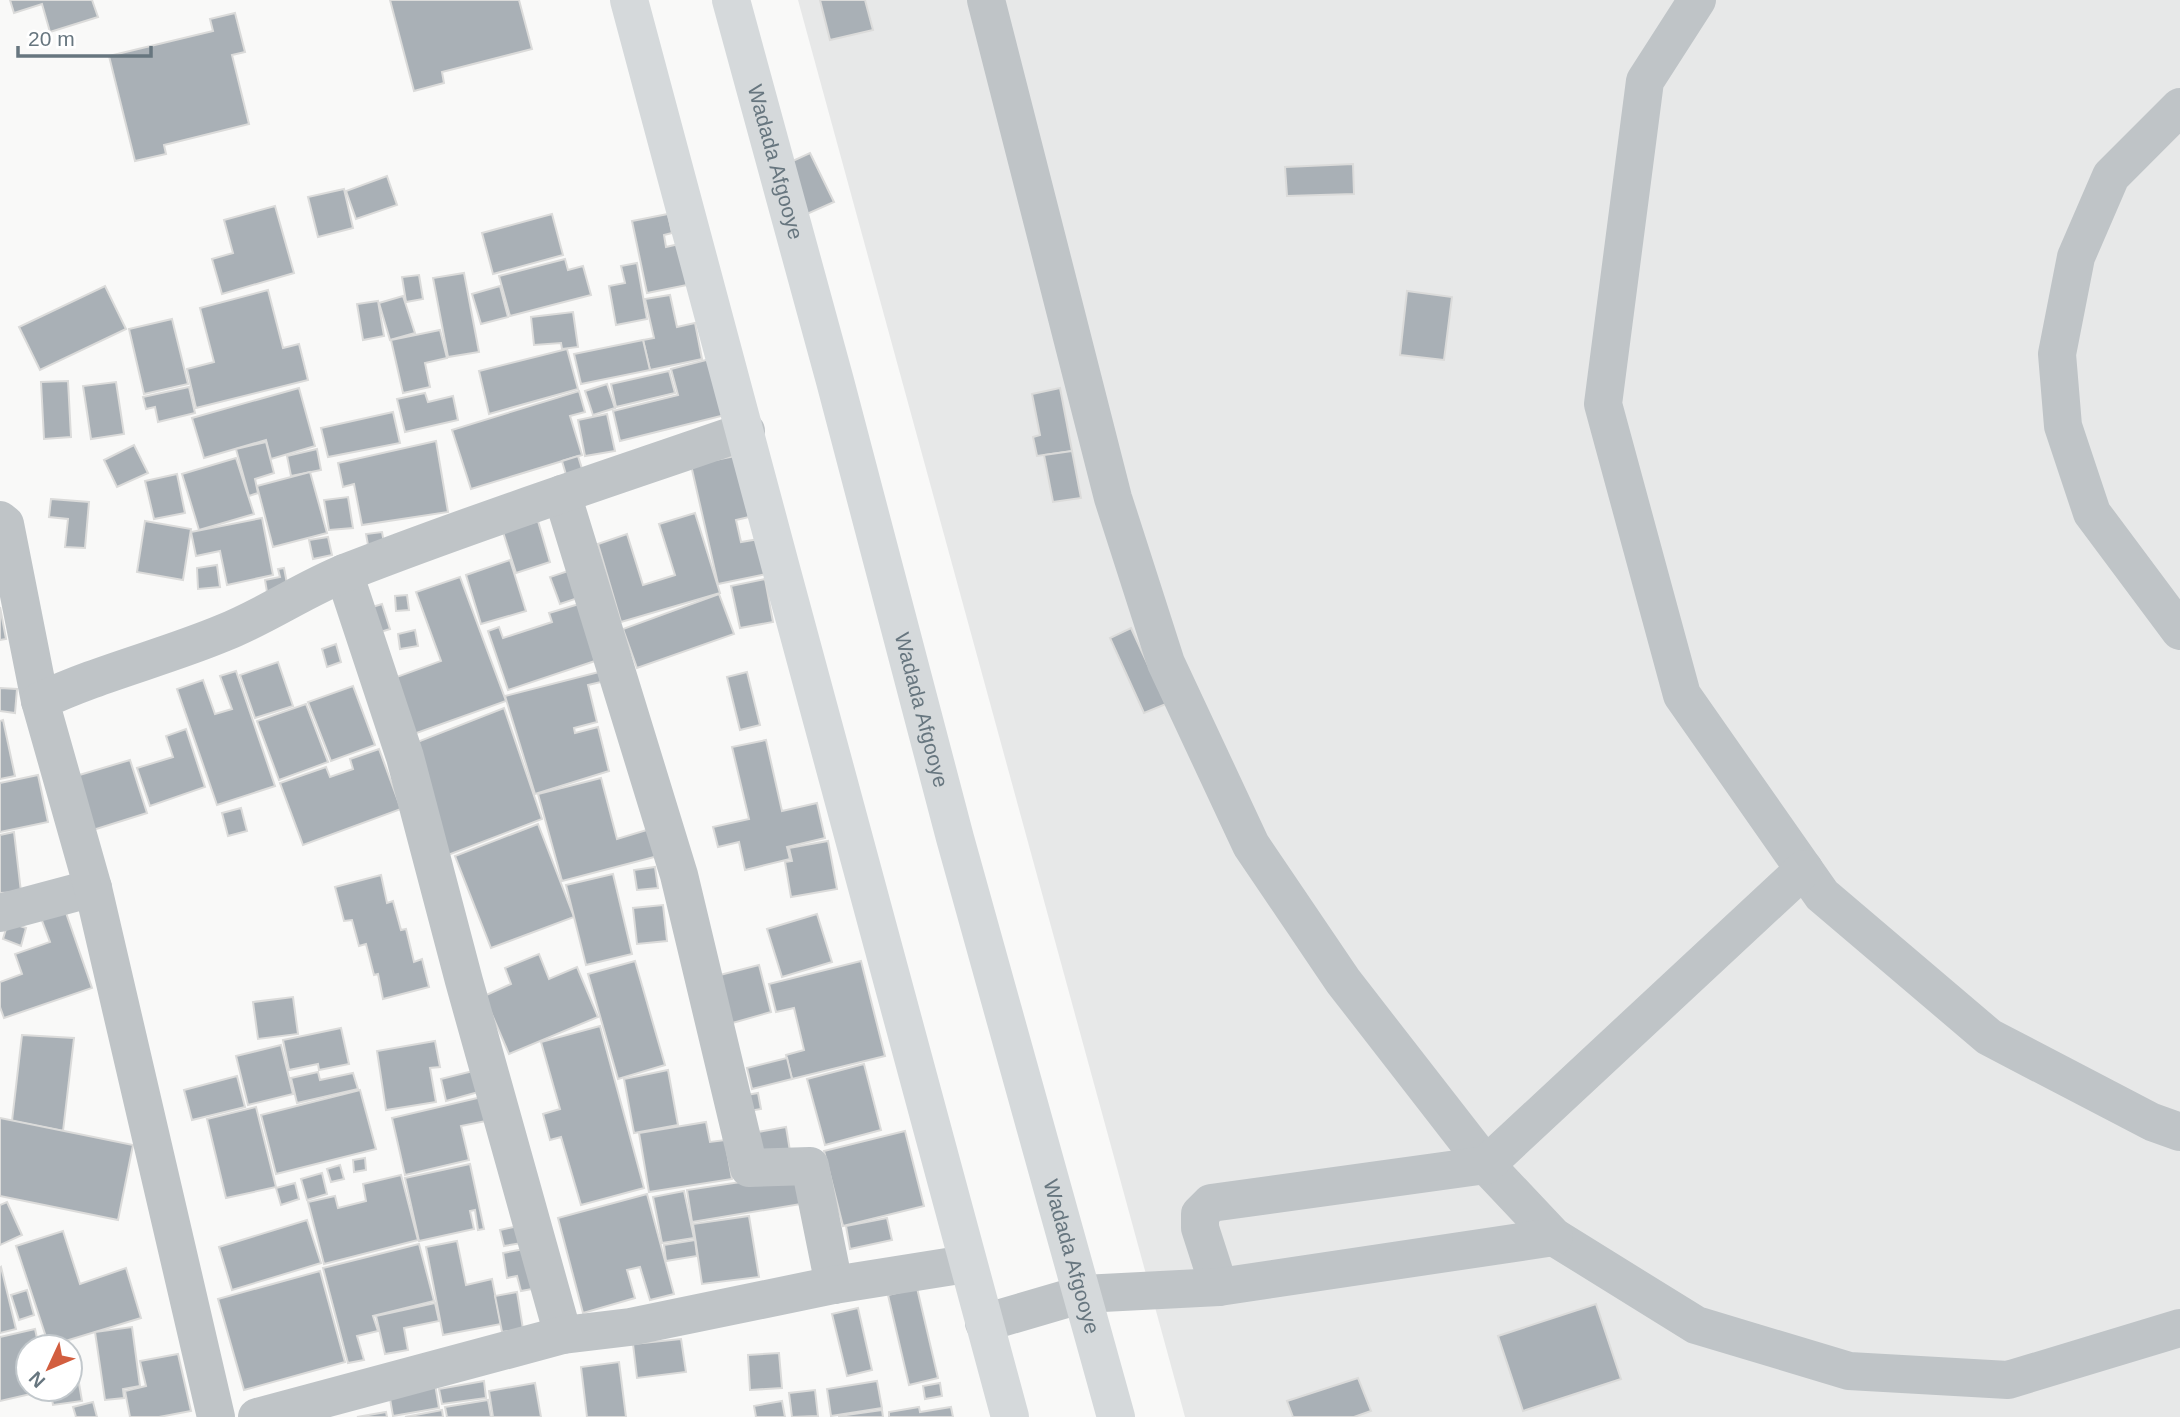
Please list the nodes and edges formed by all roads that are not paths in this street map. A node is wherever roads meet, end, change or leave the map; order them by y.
1 (629, 0) edge
2 (731, 0) edge
3 (986, 0) edge
4 (1697, 0) edge
5 (2180, 107) edge
6 (746, 431) junction
7 (562, 494) junction
8 (0, 520) edge
9 (344, 573) junction
10 (2180, 631) edge
11 (40, 701) junction
12 (1804, 869) junction
13 (93, 888) junction
14 (0, 913) edge
15 (2180, 1132) edge
16 (1486, 1164) junction
17 (1554, 1237) junction
18 (966, 1264) junction
19 (834, 1285) junction
20 (1219, 1287) junction
21 (1083, 1294) junction
22 (984, 1323) junction
23 (2180, 1328) edge
24 (563, 1335) junction
25 (216, 1417) edge
26 (257, 1417) edge
27 (1010, 1417) edge
28 (1116, 1417) edge

1 - 6 highway
2 - 21 highway, Wadada Afgooye
3 - 16 street
4 - 12 street
5 - 10 street
6 - 7 street
6 - 18 highway
7 - 9 street
7 - 19 street
8 - 11 street
9 - 11 street
9 - 24 street
11 - 13 street
12 - 15 street
12 - 16 street
13 - 14 street
13 - 25 street
16 - 17 street
16 - 20 street
17 - 20 street
17 - 23 street
18 - 19 street
18 - 22 highway
19 - 24 street
20 - 21 street
21 - 22 street
21 - 28 highway, Wadada Afgooye
22 - 27 highway
24 - 26 street

